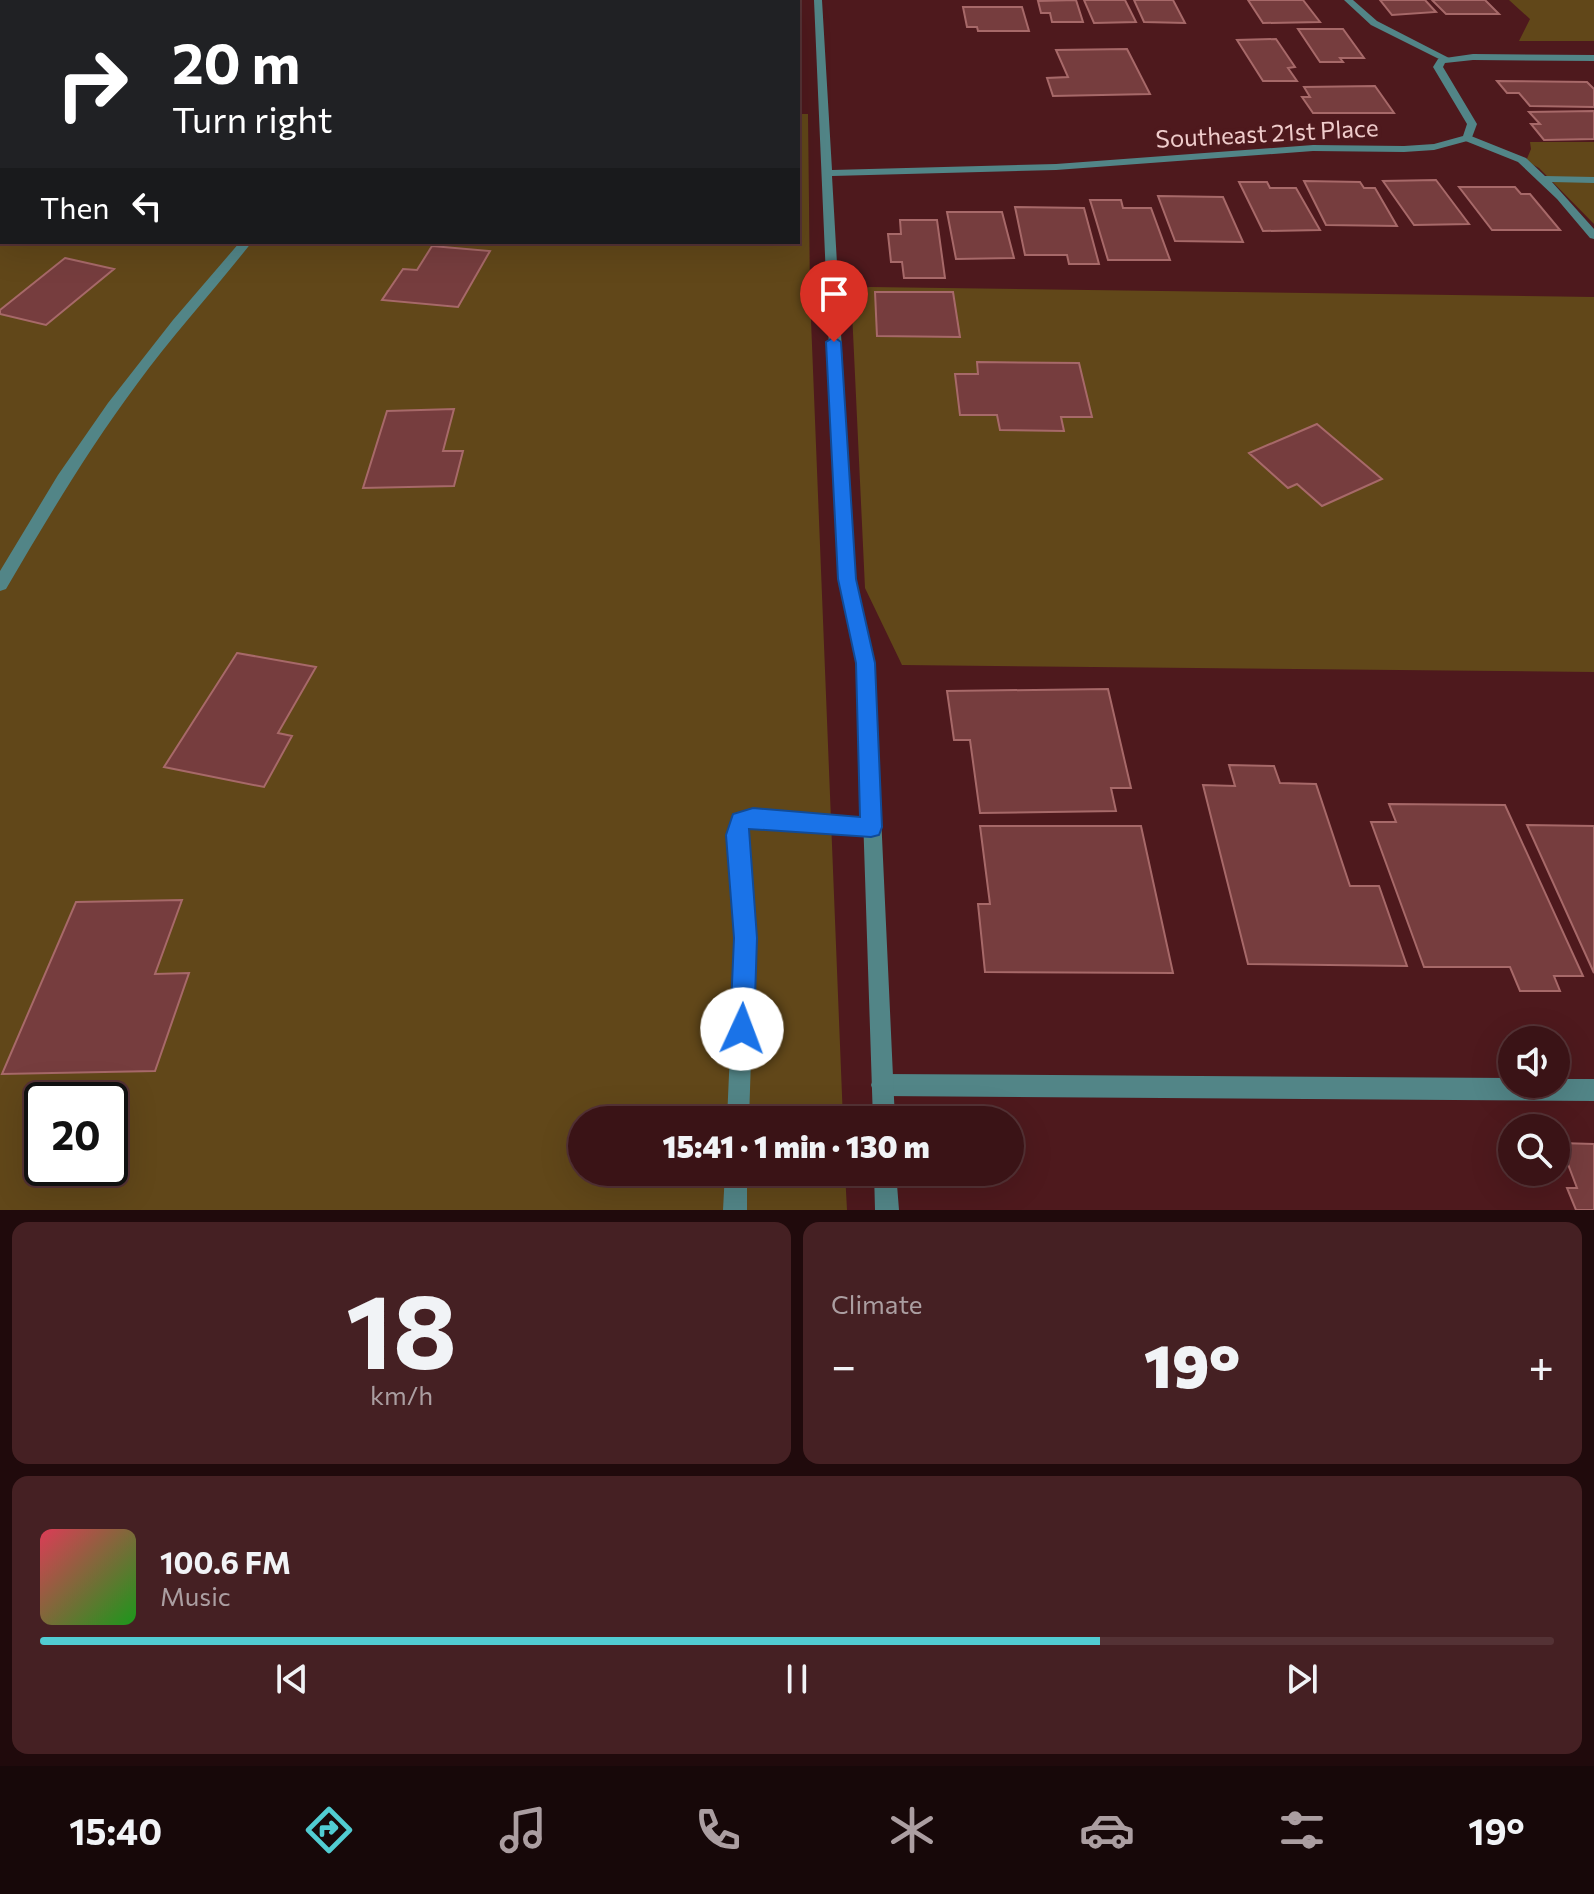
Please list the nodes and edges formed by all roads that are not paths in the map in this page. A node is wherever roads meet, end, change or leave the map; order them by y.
1 (818, 0) edge
2 (1348, 0) edge
3 (1594, 58) edge
4 (1446, 59) junction
5 (1467, 138) junction
6 (826, 173) junction
7 (1542, 179) junction
8 (1594, 180) edge
9 (1594, 236) edge
10 (244, 244) edge
11 (0, 585) edge
12 (871, 827) junction
13 (882, 1085) junction
14 (1594, 1090) edge
15 (739, 1106) edge
16 (883, 1106) edge
17 (736, 1186) edge
18 (886, 1186) edge
19 (735, 1210) edge
20 (887, 1210) edge

1 - 6 street
2 - 4 street
3 - 4 street
4 - 5 street
5 - 6 street, Southeast 21st Place
5 - 7 street
6 - 12 street
7 - 8 street
7 - 9 street
10 - 11 street
12 - 13 street
12 - 15 street
13 - 14 street
13 - 16 street
17 - 19 street
18 - 20 street

